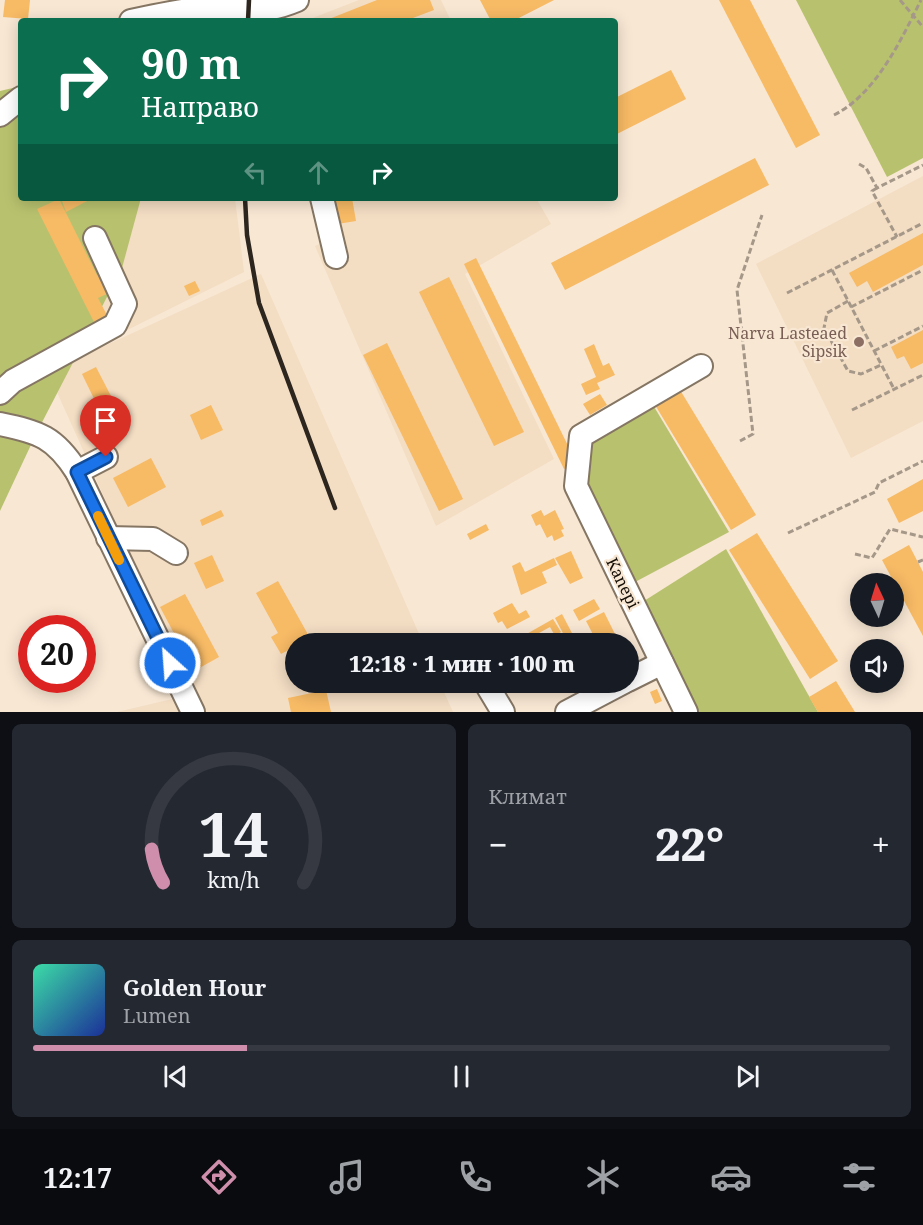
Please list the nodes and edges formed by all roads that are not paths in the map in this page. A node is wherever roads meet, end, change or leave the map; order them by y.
1 (145, 0) edge
2 (297, 0) edge
3 (227, 4) edge
4 (276, 15) edge
5 (122, 18) edge
6 (143, 18) edge
7 (18, 100) edge
8 (0, 115) edge
9 (323, 201) edge
10 (96, 238) dead end
11 (336, 257) dead end
12 (701, 366) dead end
13 (0, 393) edge
14 (0, 424) edge
15 (106, 457) dead end
16 (77, 472) junction
17 (108, 538) junction
18 (176, 553) dead end
19 (662, 663) junction
20 (639, 674) edge
21 (492, 693) edge
22 (603, 693) edge
23 (194, 709) edge
24 (503, 712) edge
25 (567, 712) edge
26 (686, 712) edge

1 - 5 street
2 - 4 street
3 - 4 street
3 - 6 street
7 - 8 street
9 - 11 street
10 - 13 street
12 - 19 street, Kanepi
14 - 16 street
15 - 16 street
16 - 17 street
17 - 18 street
17 - 23 street
19 - 20 street
19 - 26 street, Kanepi
21 - 24 street
22 - 25 street

